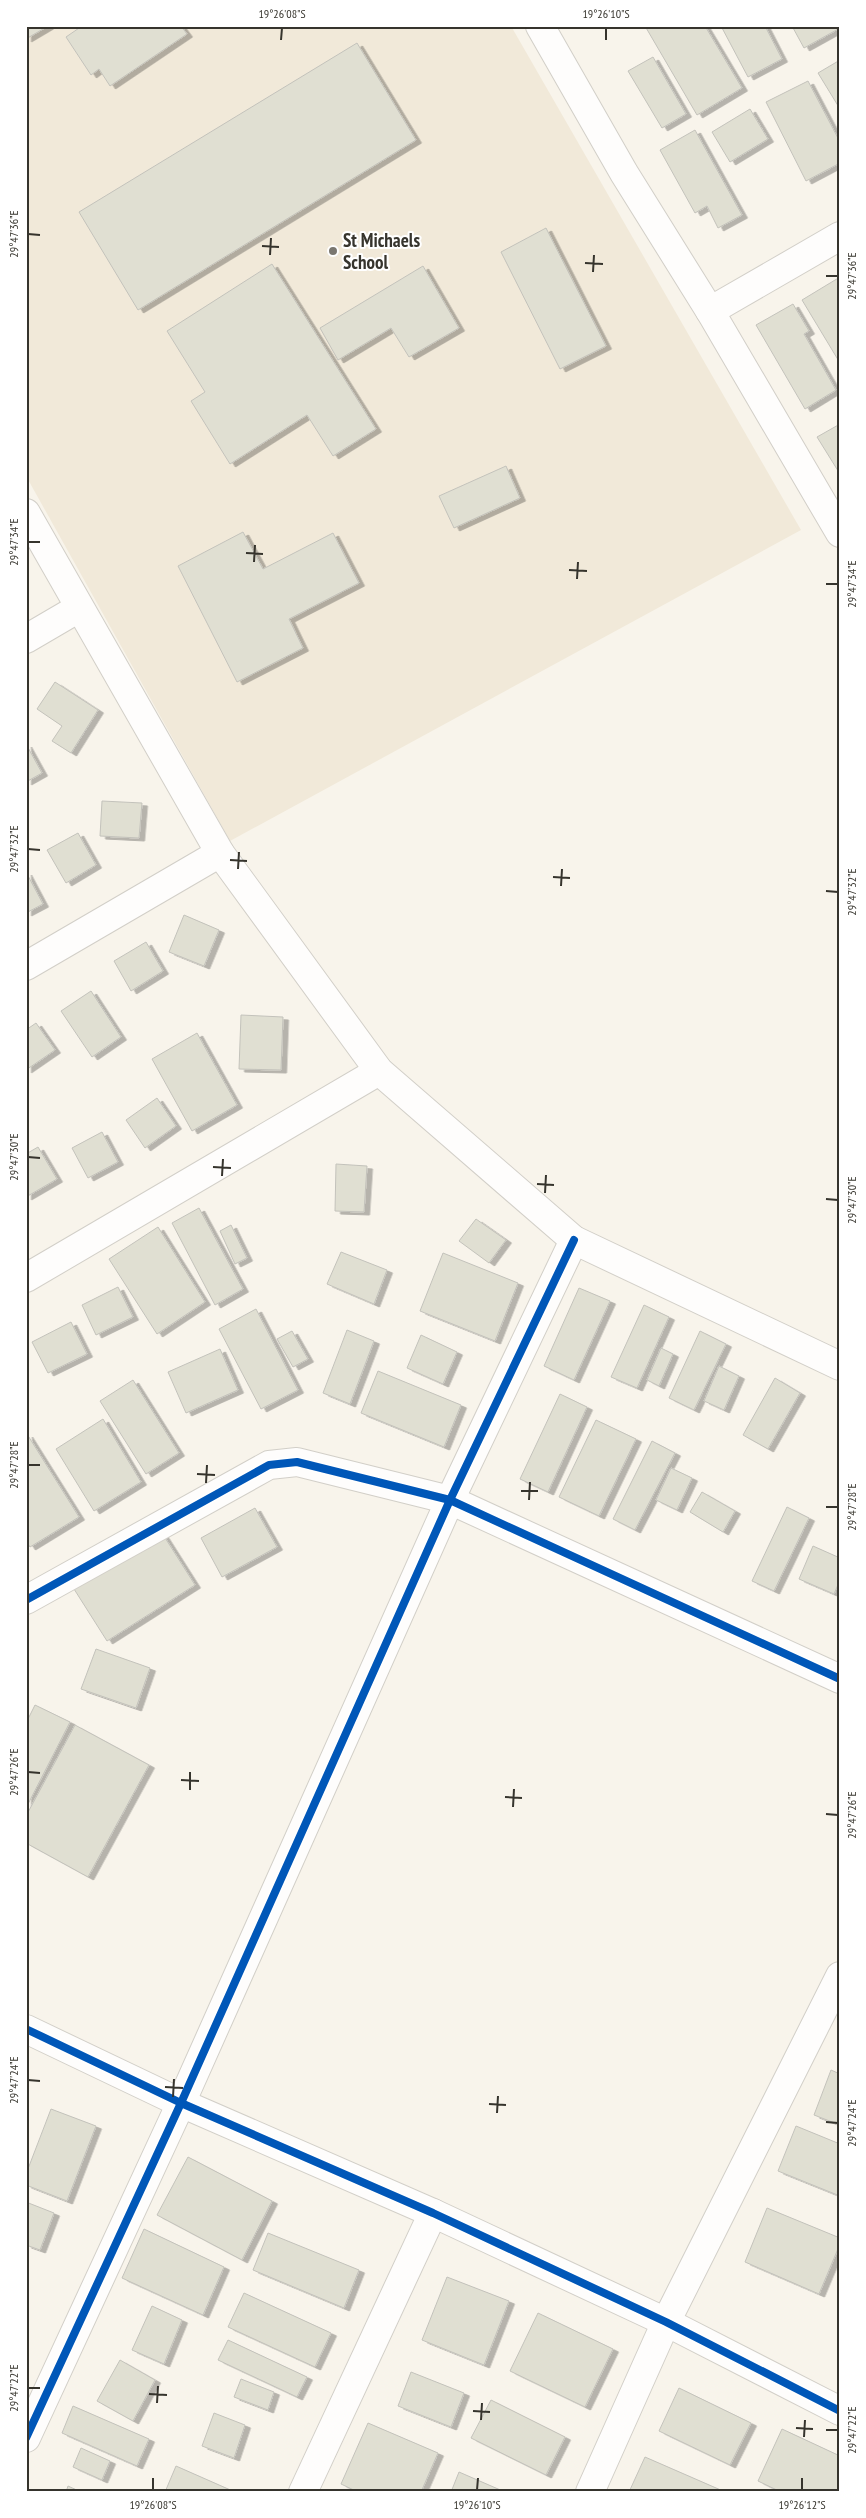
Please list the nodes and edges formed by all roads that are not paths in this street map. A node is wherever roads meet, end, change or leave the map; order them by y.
1 (550, 30) edge
2 (840, 236) edge
3 (710, 311) junction
4 (26, 514) edge
5 (840, 533) edge
6 (79, 608) junction
7 (26, 639) edge
8 (220, 853) junction
9 (26, 966) edge
10 (379, 1071) junction
11 (574, 1240) junction
12 (26, 1278) edge
13 (840, 1366) edge
14 (450, 1500) junction
15 (26, 1600) edge
16 (840, 1679) edge
17 (840, 1976) edge
18 (26, 2029) edge
19 (181, 2103) junction
20 (433, 2213) junction
21 (666, 2322) junction
22 (840, 2411) edge
23 (26, 2438) edge
24 (303, 2492) edge
25 (590, 2492) edge

1 - 3 street
2 - 3 street
3 - 5 street
4 - 6 street
6 - 7 street
6 - 8 street
8 - 9 street
8 - 10 street
10 - 11 street
10 - 12 street
11 - 13 street
11 - 14 street
14 - 15 street
14 - 16 street
14 - 19 street
17 - 21 street
18 - 19 street
19 - 20 street
19 - 23 street
20 - 21 street
20 - 24 street
21 - 22 street
21 - 25 street

